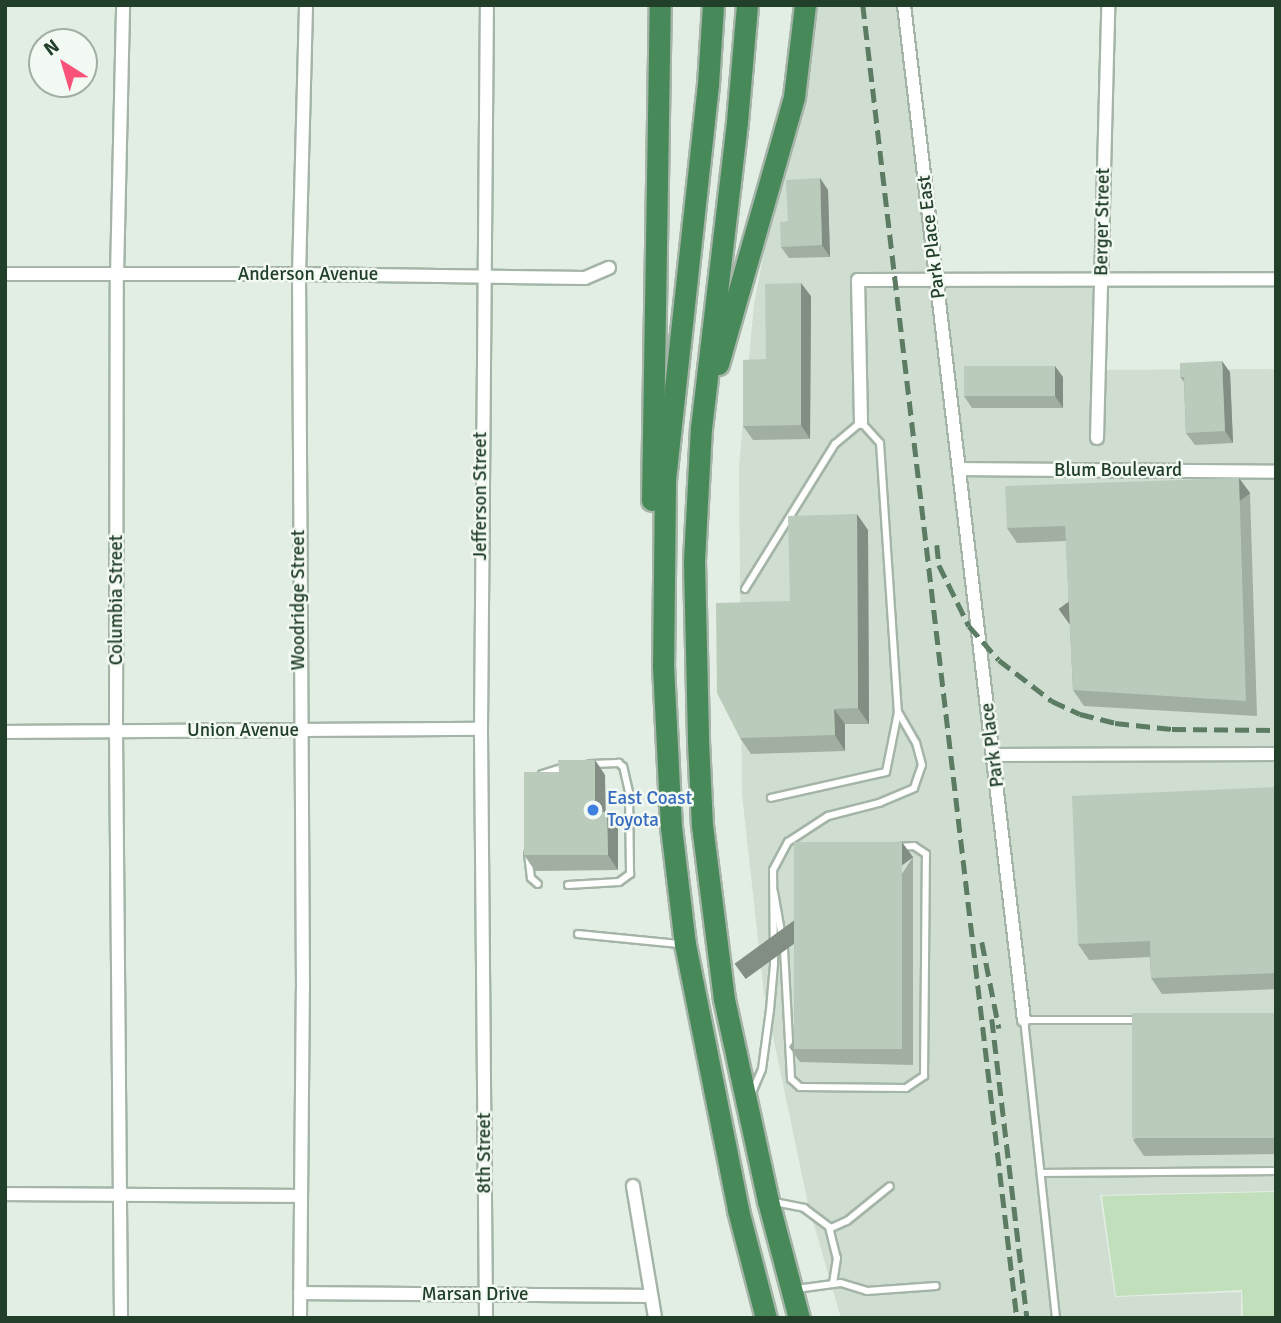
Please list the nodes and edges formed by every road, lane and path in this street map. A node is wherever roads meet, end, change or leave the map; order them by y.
1 (123, 5) edge
2 (306, 5) edge
3 (487, 5) edge
4 (660, 5) edge
5 (713, 5) edge
6 (747, 5) edge
7 (805, 5) edge
8 (904, 5) edge
9 (1108, 5) edge
10 (609, 268) dead end
11 (5, 274) edge
12 (299, 274) junction
13 (117, 275) junction
14 (482, 277) junction
15 (1276, 279) edge
16 (937, 280) junction
17 (1101, 282) junction
18 (861, 422) junction
19 (701, 426) junction
20 (1097, 438) dead end
21 (960, 469) junction
22 (1276, 472) edge
23 (745, 589) dead end
24 (663, 665) junction
25 (898, 712) junction
26 (481, 729) junction
27 (299, 731) junction
28 (5, 732) edge
29 (116, 732) junction
30 (1276, 754) edge
31 (995, 755) junction
32 (532, 777) edge
33 (771, 798) dead end
34 (529, 840) edge
35 (888, 847) edge
36 (538, 884) dead end
37 (568, 885) dead end
38 (774, 892) junction
39 (578, 934) dead end
40 (685, 944) junction
41 (483, 988) joint
42 (1024, 1020) junction
43 (1143, 1020) edge
44 (746, 1106) junction
45 (1276, 1171) edge
46 (1041, 1173) junction
47 (633, 1185) dead end
48 (890, 1186) dead end
49 (5, 1194) edge
50 (122, 1195) junction
51 (301, 1196) junction
52 (768, 1201) junction
53 (829, 1227) junction
54 (833, 1283) junction
55 (936, 1286) dead end
56 (790, 1290) junction
57 (300, 1293) junction
58 (486, 1295) junction
59 (650, 1296) junction
60 (121, 1318) edge
61 (300, 1318) edge
62 (486, 1318) edge
63 (655, 1318) edge
64 (766, 1318) edge
65 (799, 1318) edge
66 (1056, 1318) edge

1 - 13 street, Columbia Street
2 - 12 street, Woodridge Street
3 - 14 street, Jefferson Street
4 - 24 highway
5 - 24 highway
6 - 19 highway
7 - 19 highway
8 - 16 street, Park Place East
9 - 17 street, Berger Street
10 - 14 street, Anderson Avenue
11 - 13 street, Anderson Avenue
12 - 13 street, Anderson Avenue
12 - 14 street, Anderson Avenue
12 - 27 street, Woodridge Street
13 - 29 street, Columbia Street
14 - 26 street, Jefferson Street
15 - 17 street
16 - 17 street
16 - 18 street
16 - 21 street, Park Place East
17 - 20 street, Berger Street
18 - 23 lane
18 - 25 lane
19 - 44 highway
21 - 22 street, Blum Boulevard
21 - 31 street, Park Place
24 - 40 highway
25 - 33 lane
25 - 38 lane
26 - 27 street, Union Avenue
26 - 41 street, Jefferson Street
27 - 29 street, Union Avenue
27 - 51 street, Woodridge Street
28 - 29 street, Union Avenue
29 - 50 street, Columbia Street
30 - 31 street
31 - 42 street, Park Place
32 - 37 lane
34 - 36 lane
35 - 38 lane
38 - 44 lane
39 - 40 lane
40 - 64 highway
41 - 58 street, 8th Street
42 - 43 lane
42 - 46 lane
44 - 52 highway
45 - 46 lane
46 - 66 lane
47 - 59 street
48 - 53 lane
49 - 50 street
50 - 51 street
50 - 60 street, Columbia Street
51 - 57 street, Woodridge Street
52 - 53 lane
52 - 56 highway
53 - 54 lane
54 - 55 lane
54 - 56 lane
56 - 65 highway
57 - 58 street, Marsan Drive
57 - 61 street, Woodridge Street
58 - 59 street, Marsan Drive
58 - 62 street, 8th Street
59 - 63 street

